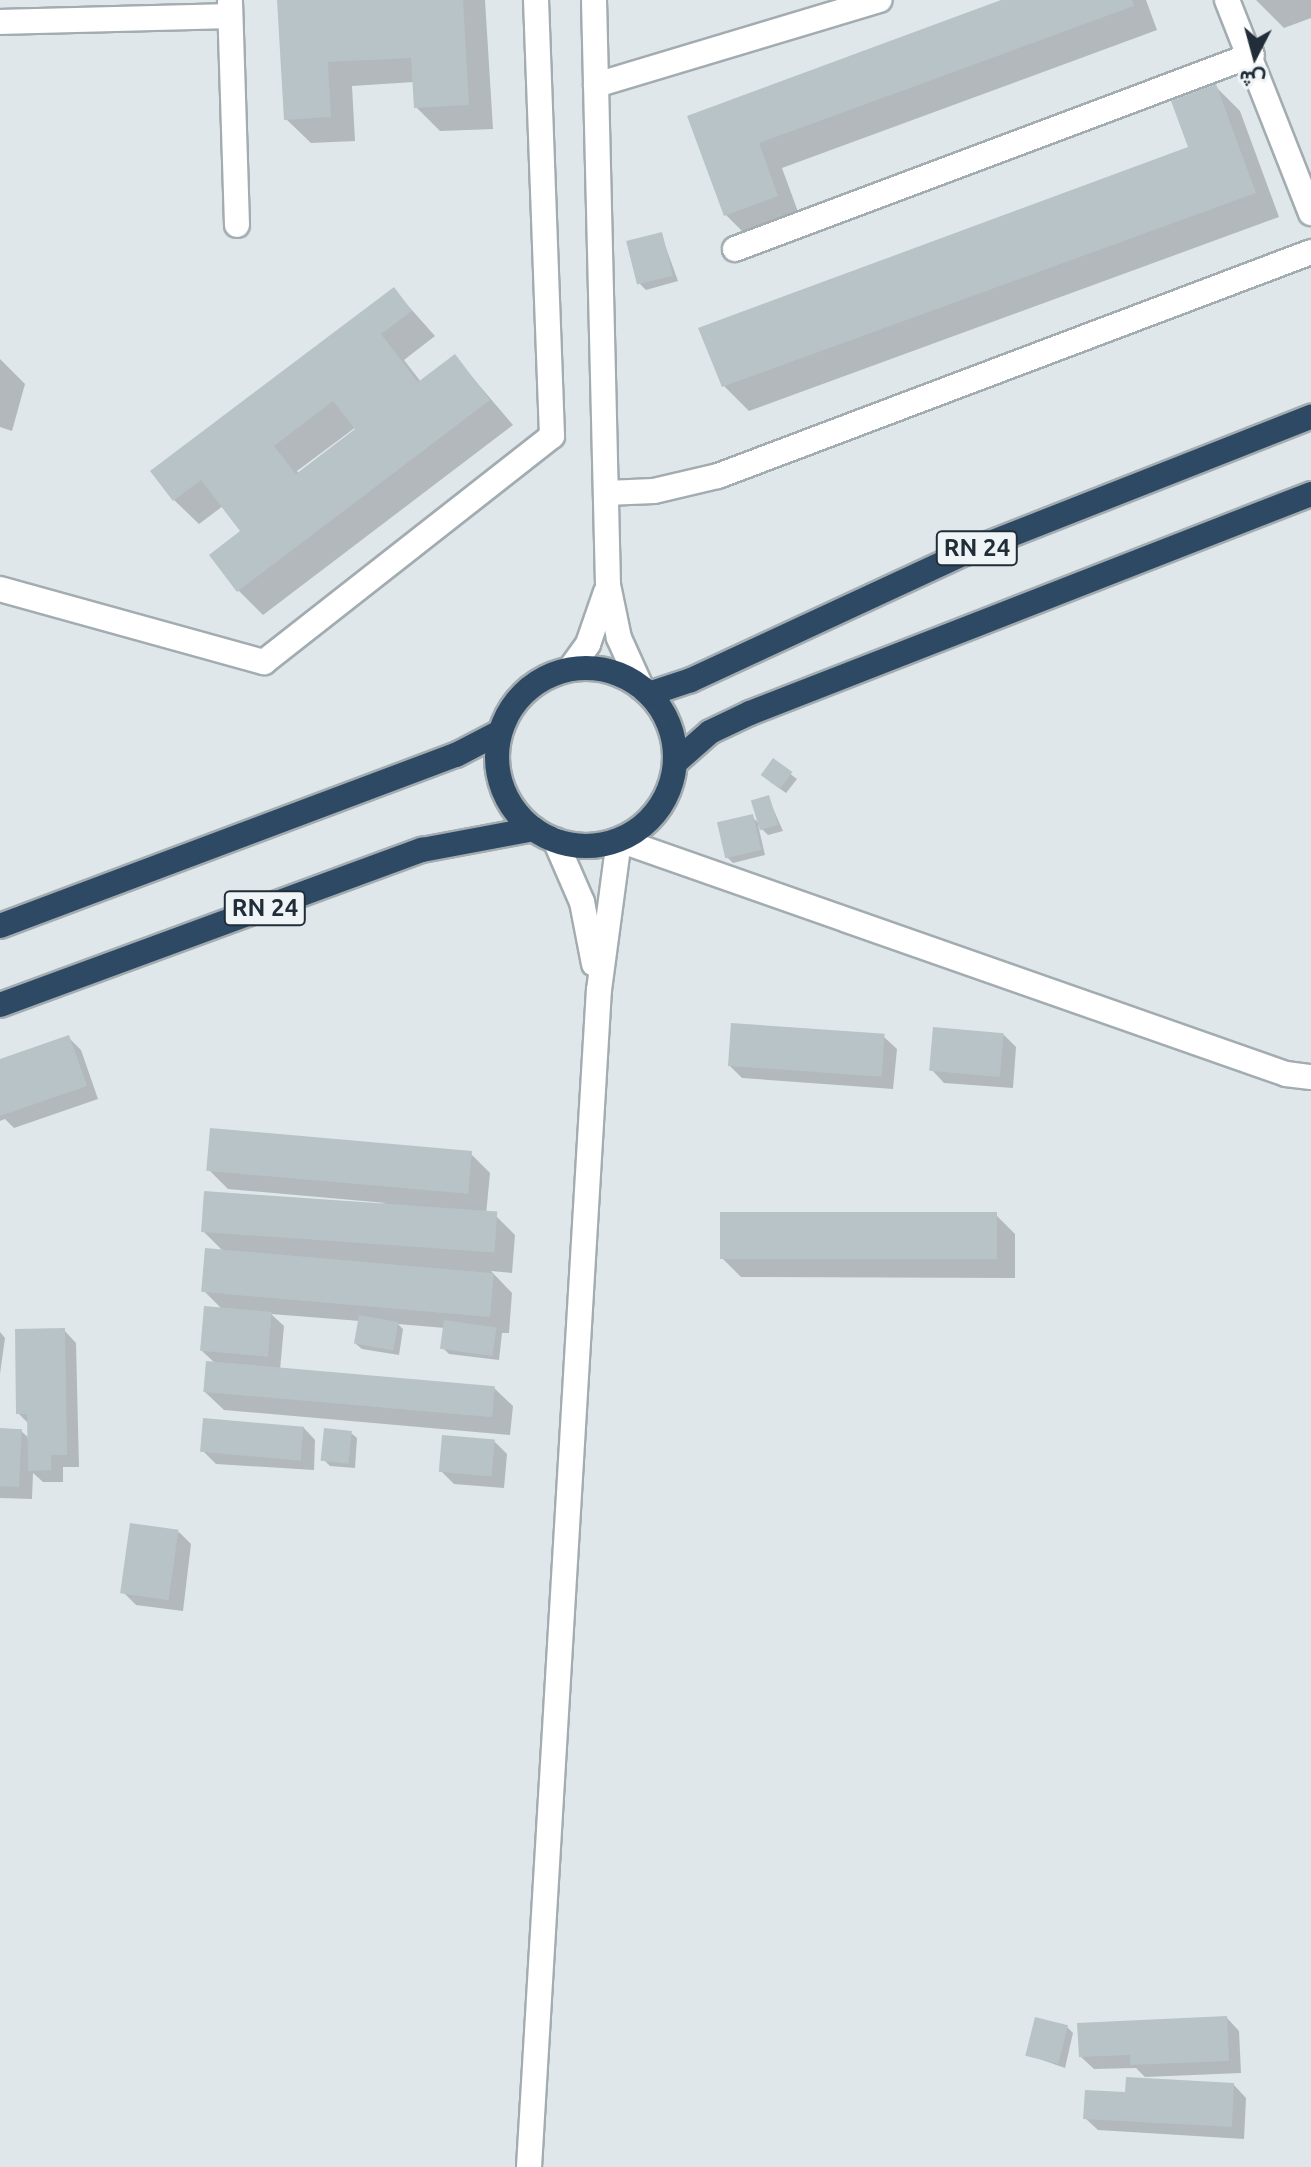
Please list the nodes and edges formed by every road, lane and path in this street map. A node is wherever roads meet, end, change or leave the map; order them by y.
1 (536, 0) edge
2 (594, 0) edge
3 (880, 0) edge
4 (1227, 0) edge
5 (230, 8) edge
6 (0, 22) edge
7 (1252, 55) junction
8 (596, 85) junction
9 (1311, 213) edge
10 (237, 225) dead end
11 (735, 249) dead end
12 (1311, 252) edge
13 (1311, 417) edge
14 (606, 493) junction
15 (1311, 494) edge
16 (608, 585) junction
17 (0, 589) edge
18 (570, 669) junction
19 (645, 690) junction
20 (500, 732) junction
21 (676, 762) junction
22 (545, 835) junction
23 (619, 840) junction
24 (0, 926) edge
25 (599, 990) junction
26 (0, 1005) edge
27 (1311, 1077) edge
28 (529, 2167) edge

1 - 17 street
2 - 8 street
3 - 8 street
4 - 7 street
5 - 6 street
5 - 10 street
7 - 9 street
7 - 11 street
8 - 14 street
12 - 14 street
13 - 19 highway, RN 24
14 - 16 street
15 - 21 highway, RN 24
16 - 18 street
16 - 19 street
18 - 19 highway
18 - 20 highway
19 - 21 highway
20 - 22 highway
20 - 24 highway
21 - 23 highway
22 - 23 highway
22 - 25 street
22 - 26 highway, RN 24
23 - 25 street
23 - 27 street
25 - 28 street

